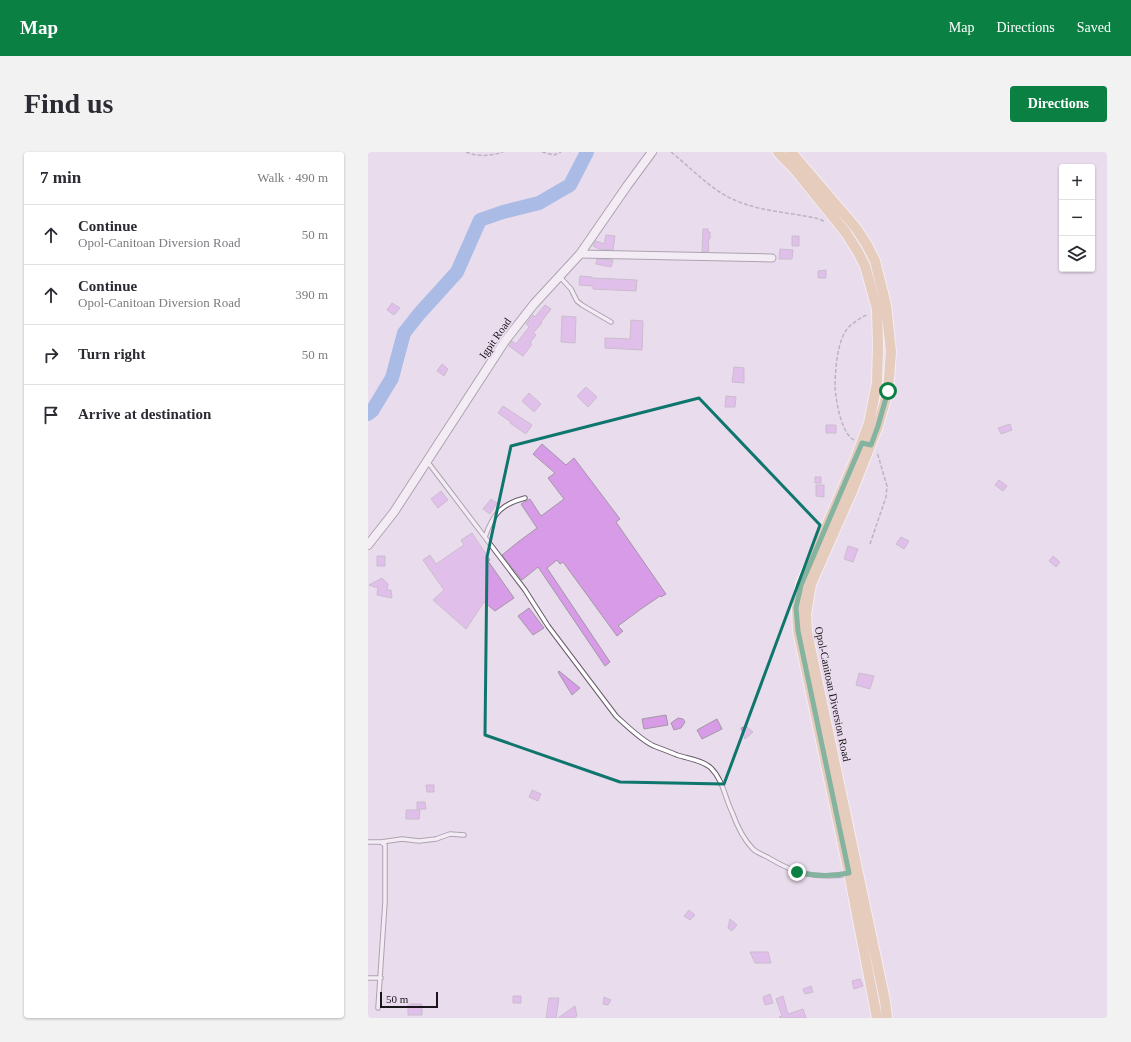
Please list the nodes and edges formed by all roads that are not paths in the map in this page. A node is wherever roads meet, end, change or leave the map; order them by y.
1 (652, 152) edge
2 (778, 152) edge
3 (791, 152) edge
4 (580, 254) junction
5 (772, 258) dead end
6 (560, 277) junction
7 (611, 322) dead end
8 (867, 444) junction
9 (426, 461) junction
10 (525, 498) dead end
11 (485, 538) junction
12 (368, 545) edge
13 (464, 835) dead end
14 (368, 842) edge
15 (381, 842) junction
16 (849, 873) junction
17 (368, 978) edge
18 (381, 978) junction
19 (378, 1008) dead end
20 (877, 1018) edge
21 (888, 1018) edge

1 - 4 street, Igpit Road
2 - 8 main road, Opol-Canitoan Diversion Road
3 - 8 main road, Opol-Canitoan Diversion Road
4 - 5 street
4 - 6 street, Igpit Road
6 - 7 lane
6 - 9 street, Igpit Road
8 - 16 main road, Opol-Canitoan Diversion Road
8 - 21 main road, Opol-Canitoan Diversion Road
9 - 11 lane
9 - 12 street, Igpit Road
10 - 11 lane
11 - 16 lane
13 - 15 lane
14 - 15 lane
15 - 18 lane
16 - 20 main road, Opol-Canitoan Diversion Road
17 - 18 lane
18 - 19 lane

